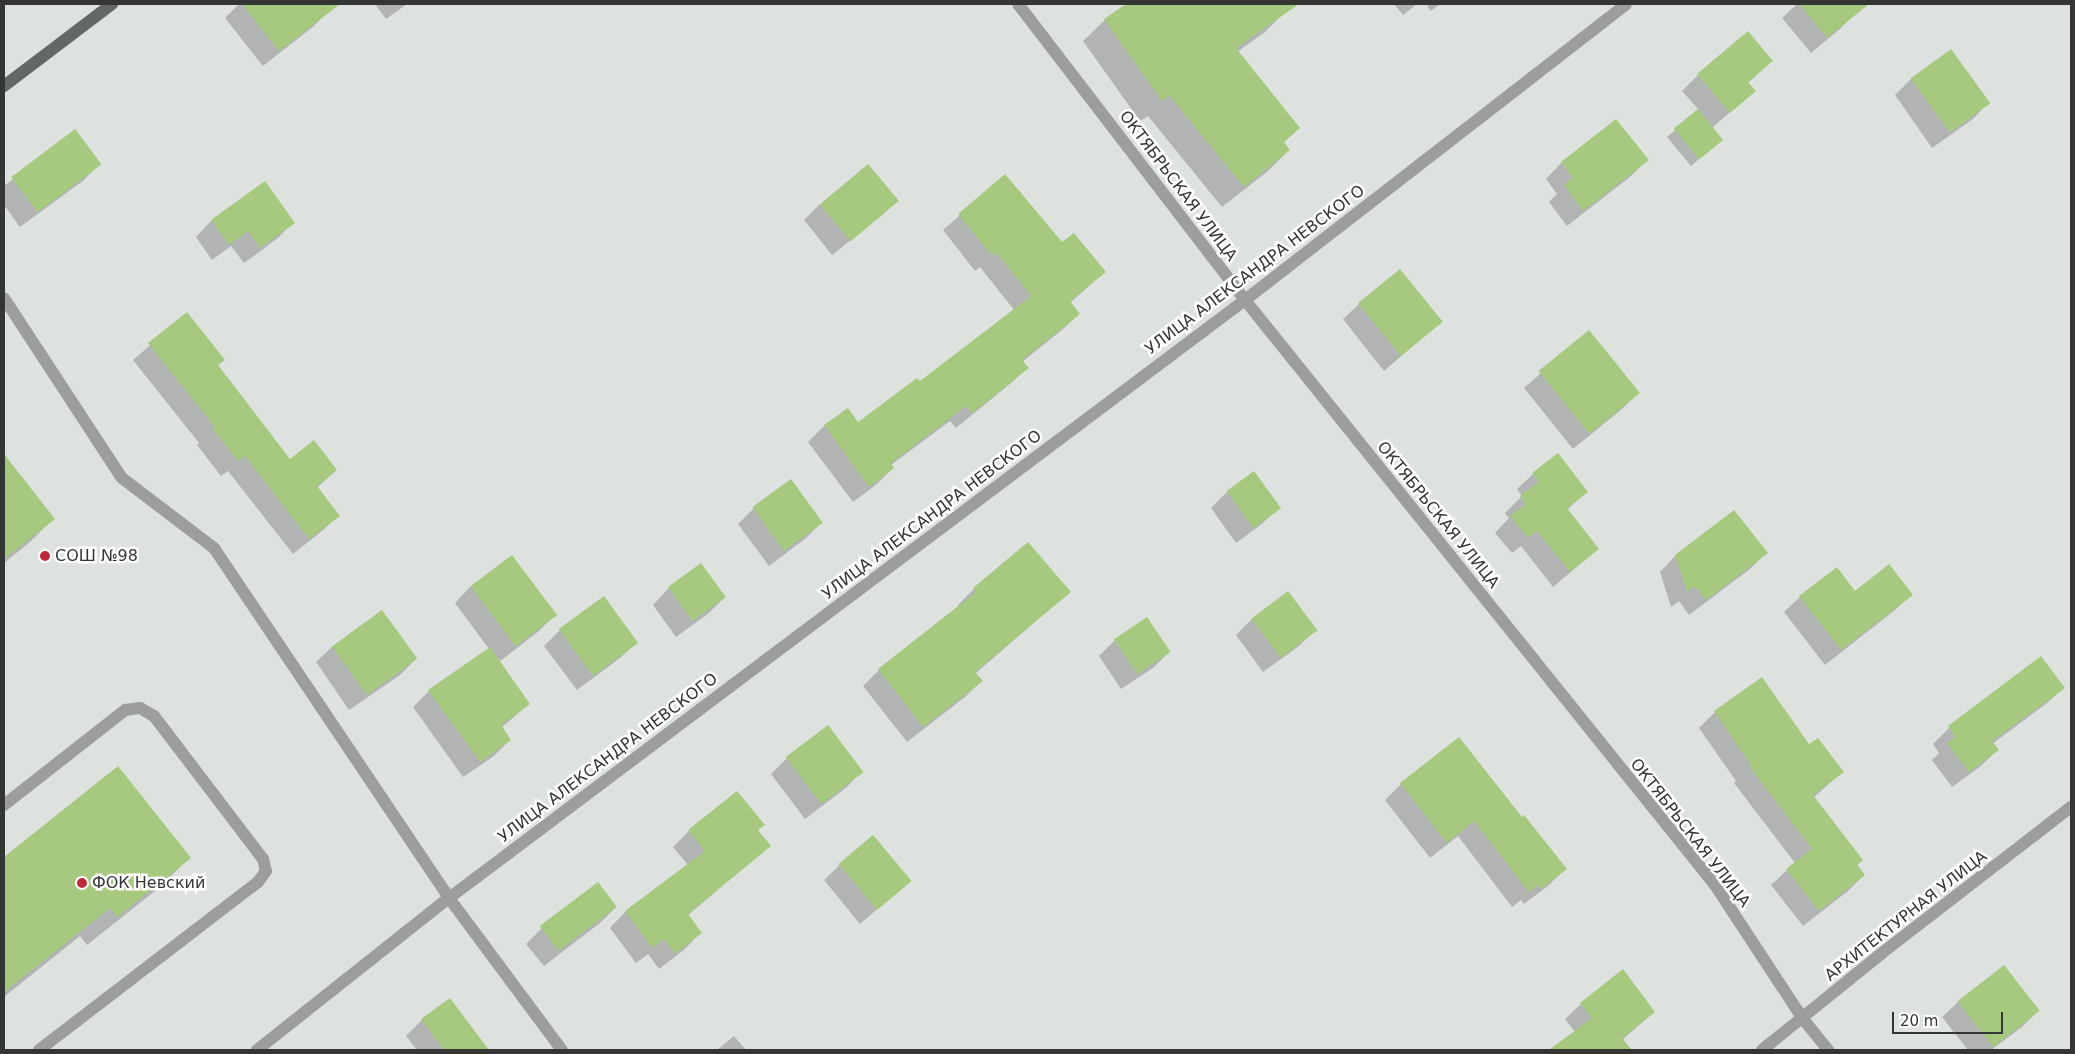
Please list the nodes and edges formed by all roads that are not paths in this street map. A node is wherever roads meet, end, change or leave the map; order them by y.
1 (112, 4) edge
2 (1018, 4) edge
3 (1626, 4) edge
4 (4, 86) edge
5 (4, 298) edge
6 (1245, 300) junction
7 (4, 804) edge
8 (2071, 808) edge
9 (448, 898) junction
10 (1804, 1019) junction
11 (39, 1050) edge
12 (257, 1050) edge
13 (562, 1050) edge
14 (1762, 1050) edge
15 (1828, 1050) edge

1 - 4 main road
2 - 6 street, ОКТЯБРЬСКАЯ УЛИЦА
3 - 6 street, УЛИЦА АЛЕКСАНДРА НЕВСКОГО
5 - 9 street
6 - 9 street, УЛИЦА АЛЕКСАНДРА НЕВСКОГО
6 - 10 street, ОКТЯБРЬСКАЯ УЛИЦА
7 - 11 street
8 - 10 street, АРХИТЕКТУРНАЯ УЛИЦА
9 - 12 street, УЛИЦА АЛЕКСАНДРА НЕВСКОГО
9 - 13 street
10 - 14 street, АРХИТЕКТУРНАЯ УЛИЦА
10 - 15 street, ОКТЯБРЬСКАЯ УЛИЦА

